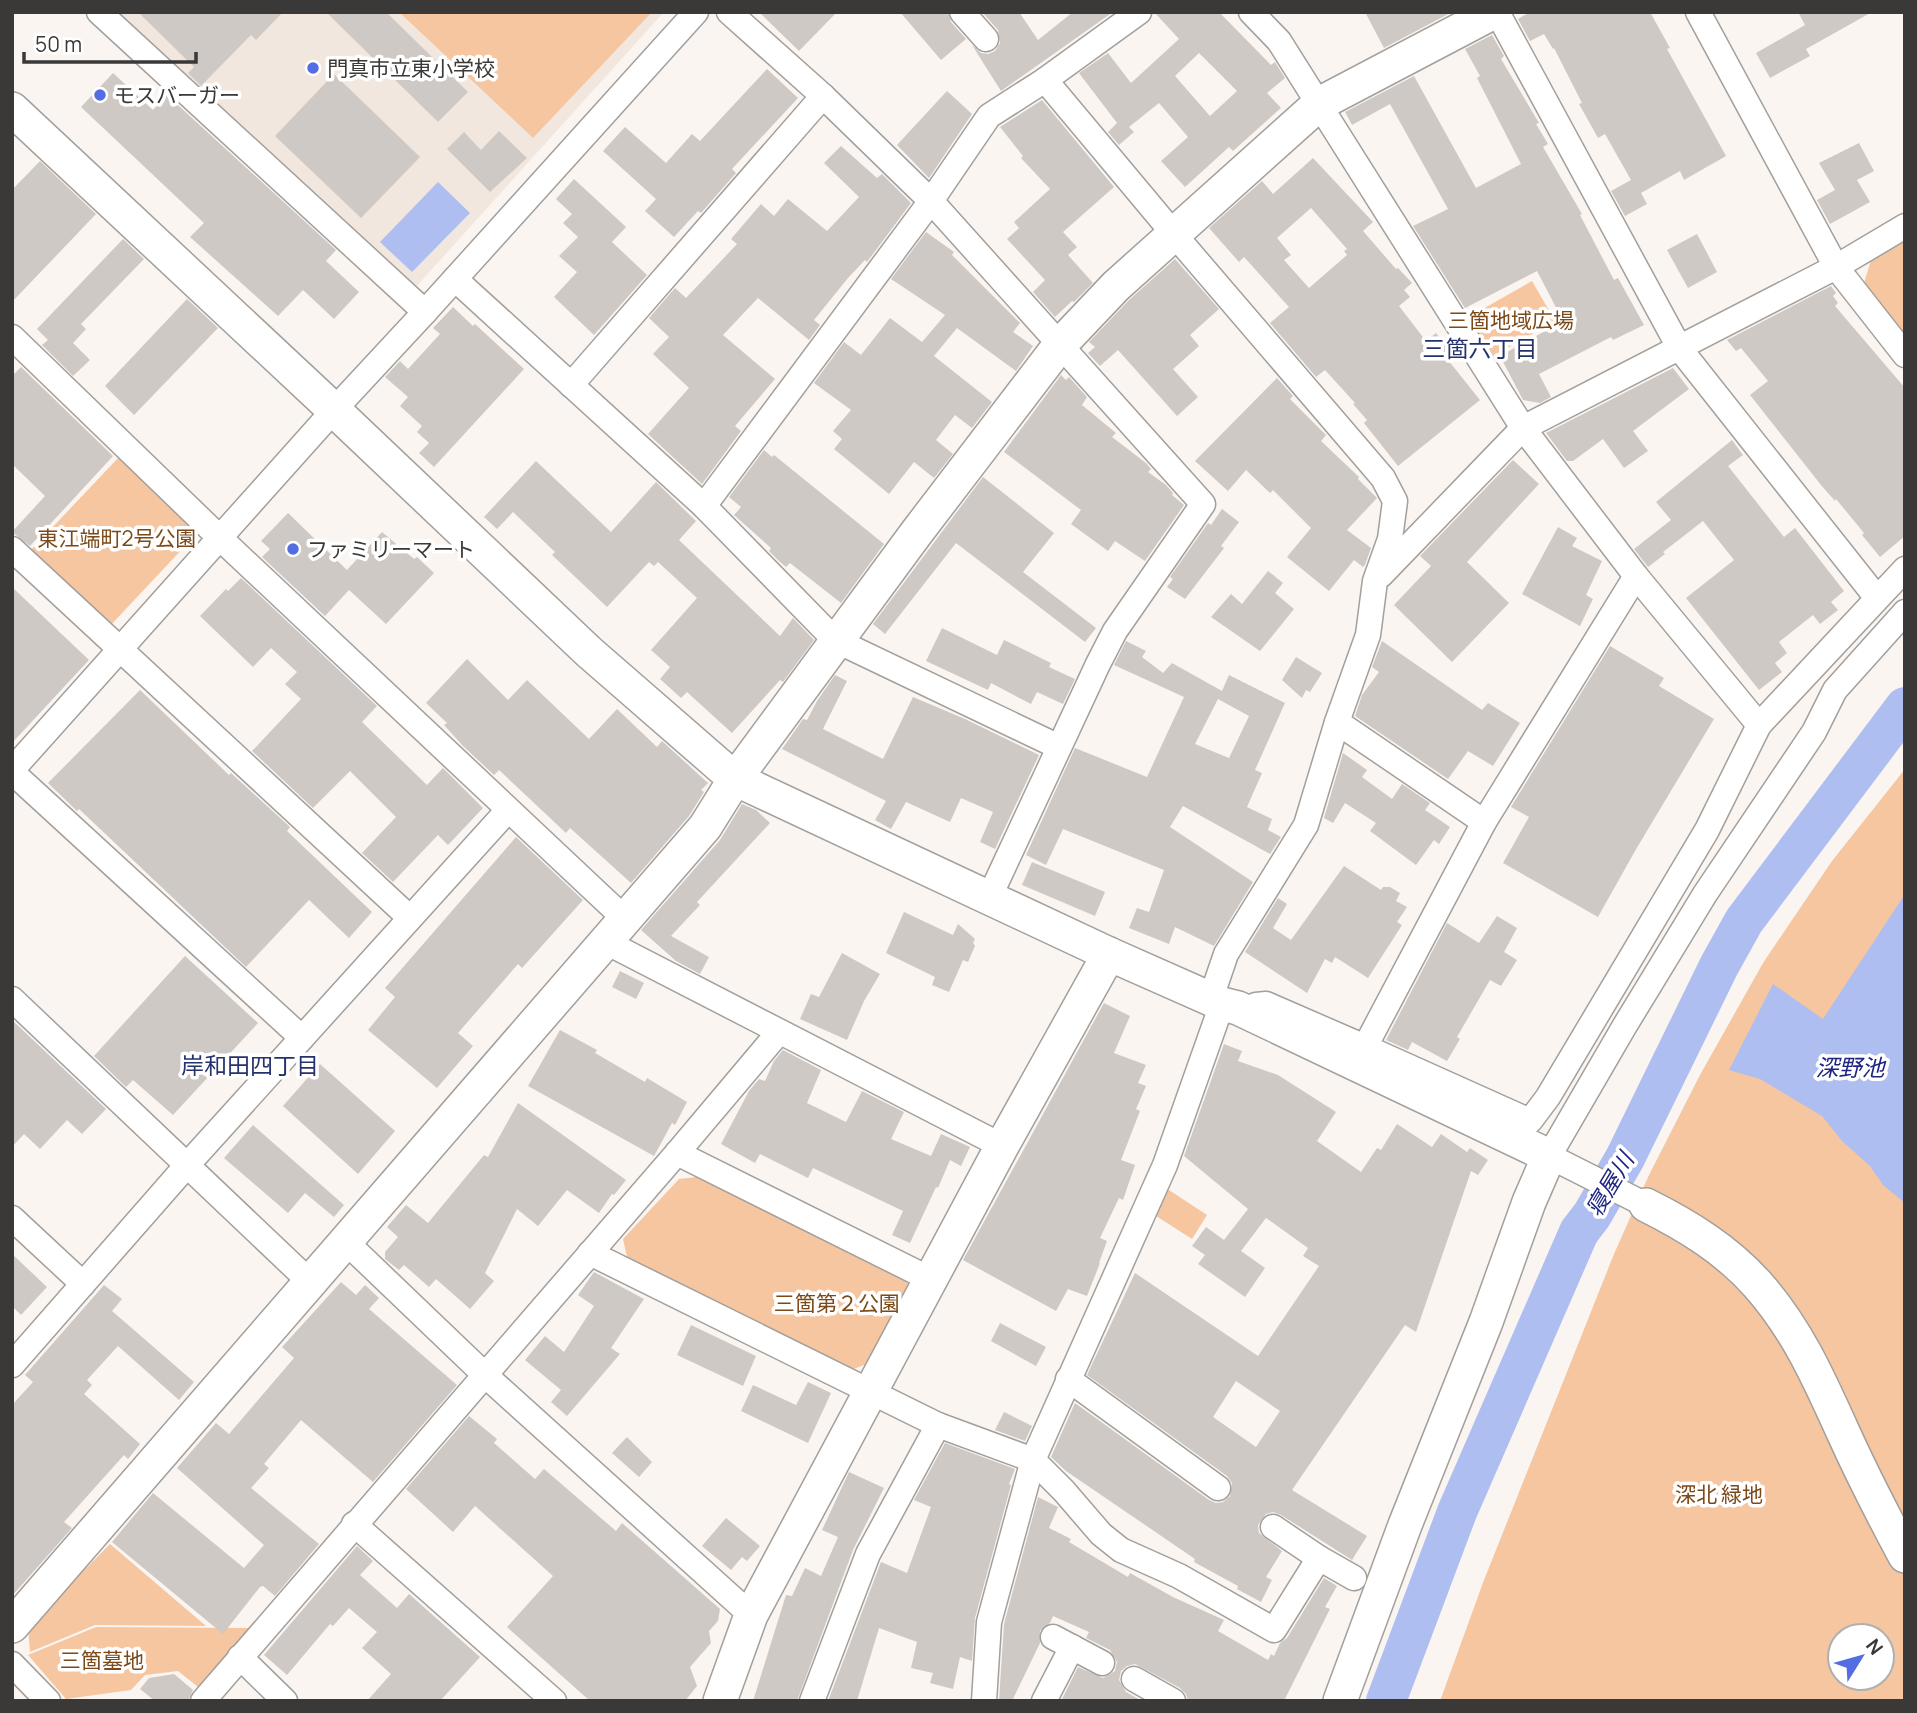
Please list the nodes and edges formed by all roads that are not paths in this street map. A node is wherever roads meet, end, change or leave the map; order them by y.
1 (99, 12) edge
2 (696, 12) edge
3 (729, 12) edge
4 (962, 12) edge
5 (1139, 12) edge
6 (1251, 12) edge
7 (1496, 12) edge
8 (1698, 12) edge
9 (986, 39) dead end
10 (1045, 80) junction
11 (823, 96) junction
12 (1319, 104) junction
13 (12, 109) edge
14 (931, 201) junction
15 (1905, 226) edge
16 (1173, 233) junction
17 (1836, 267) junction
18 (455, 279) junction
19 (425, 313) junction
20 (12, 337) edge
21 (1059, 346) junction
22 (1680, 349) junction
23 (1905, 355) edge
24 (571, 385) junction
25 (334, 410) junction
26 (1523, 428) junction
27 (704, 506) junction
28 (221, 538) junction
29 (12, 549) edge
30 (1905, 569) edge
31 (1636, 576) junction
32 (1375, 581) junction
33 (1877, 598) junction
34 (1905, 612) edge
35 (1905, 632) edge
36 (835, 640) junction
37 (120, 651) junction
38 (1337, 722) junction
39 (1759, 726) junction
40 (1814, 732) junction
41 (1059, 747) junction
42 (12, 771) edge
43 (735, 779) junction
44 (508, 810) junction
45 (1484, 822) junction
46 (989, 898) junction
47 (410, 918) junction
48 (615, 930) junction
49 (1109, 954) junction
50 (12, 999) edge
51 (1224, 1004) junction
52 (779, 1032) junction
53 (302, 1038) junction
54 (1365, 1047) junction
55 (1002, 1146) junction
56 (677, 1153) junction
57 (1558, 1160) junction
58 (188, 1164) junction
59 (1646, 1205) joint
60 (12, 1218) edge
61 (345, 1241) junction
62 (590, 1253) junction
63 (932, 1280) junction
64 (309, 1281) junction
65 (83, 1284) junction
66 (12, 1365) edge
67 (485, 1375) junction
68 (1068, 1379) junction
69 (871, 1394) junction
70 (938, 1426) junction
71 (1033, 1460) junction
72 (1217, 1488) dead end
73 (354, 1524) junction
74 (1273, 1527) dead end
75 (1905, 1556) edge
76 (1319, 1558) junction
77 (1354, 1578) dead end
78 (751, 1615) junction
79 (12, 1626) edge
80 (240, 1657) junction
81 (1102, 1663) dead end
82 (12, 1664) edge
83 (1141, 1689) edge
84 (48, 1701) edge
85 (203, 1701) edge
86 (285, 1701) edge
87 (554, 1701) edge
88 (720, 1701) edge
89 (813, 1701) edge
90 (984, 1701) edge
91 (1044, 1701) edge
92 (1172, 1701) edge
93 (1340, 1701) edge

1 - 19 street
2 - 18 street
3 - 11 street
4 - 9 street
5 - 10 street
6 - 12 street
7 - 12 street
7 - 22 street
8 - 17 street
10 - 14 street
10 - 16 street
11 - 14 street
11 - 24 street
12 - 16 street
12 - 26 street
13 - 25 street
14 - 21 street
14 - 27 street
15 - 17 street
16 - 21 street
16 - 32 street
17 - 22 street
17 - 23 street
18 - 19 street
18 - 24 street
19 - 25 street
20 - 28 street
21 - 36 street
21 - 41 street
22 - 26 street
22 - 33 street
24 - 27 street
25 - 28 street
25 - 43 street
26 - 31 street
26 - 32 street
27 - 36 street
28 - 37 street
28 - 44 street
29 - 37 street
30 - 33 street
31 - 39 street
31 - 45 street
32 - 38 street
33 - 39 street
34 - 40 street
35 - 40 street
36 - 41 street
36 - 43 street
37 - 42 street
37 - 47 street
38 - 45 street
38 - 51 street
39 - 54 street
40 - 57 street
41 - 46 street
42 - 53 street
43 - 46 street
43 - 48 street
44 - 47 street
44 - 48 street
45 - 54 street
46 - 49 street
47 - 53 street
48 - 52 street
48 - 61 street
49 - 51 street
49 - 55 street
50 - 58 street
51 - 54 street
51 - 57 street
51 - 68 street
52 - 55 street
52 - 56 street
53 - 58 street
55 - 63 street
56 - 62 street
56 - 63 street
57 - 59 street
57 - 93 street
58 - 64 street
58 - 65 street
59 - 75 street
60 - 65 street
61 - 64 street
61 - 67 street
62 - 67 street
62 - 69 street
63 - 69 street
64 - 79 street
65 - 66 street
67 - 73 street
67 - 78 street
68 - 71 street
68 - 72 street
69 - 70 street
69 - 78 street
70 - 71 street
70 - 89 street
71 - 76 street
71 - 90 street
73 - 80 street
73 - 87 street
74 - 76 street
76 - 77 street
78 - 88 street
80 - 85 street
80 - 86 street
81 - 91 street
82 - 84 street
83 - 92 street

